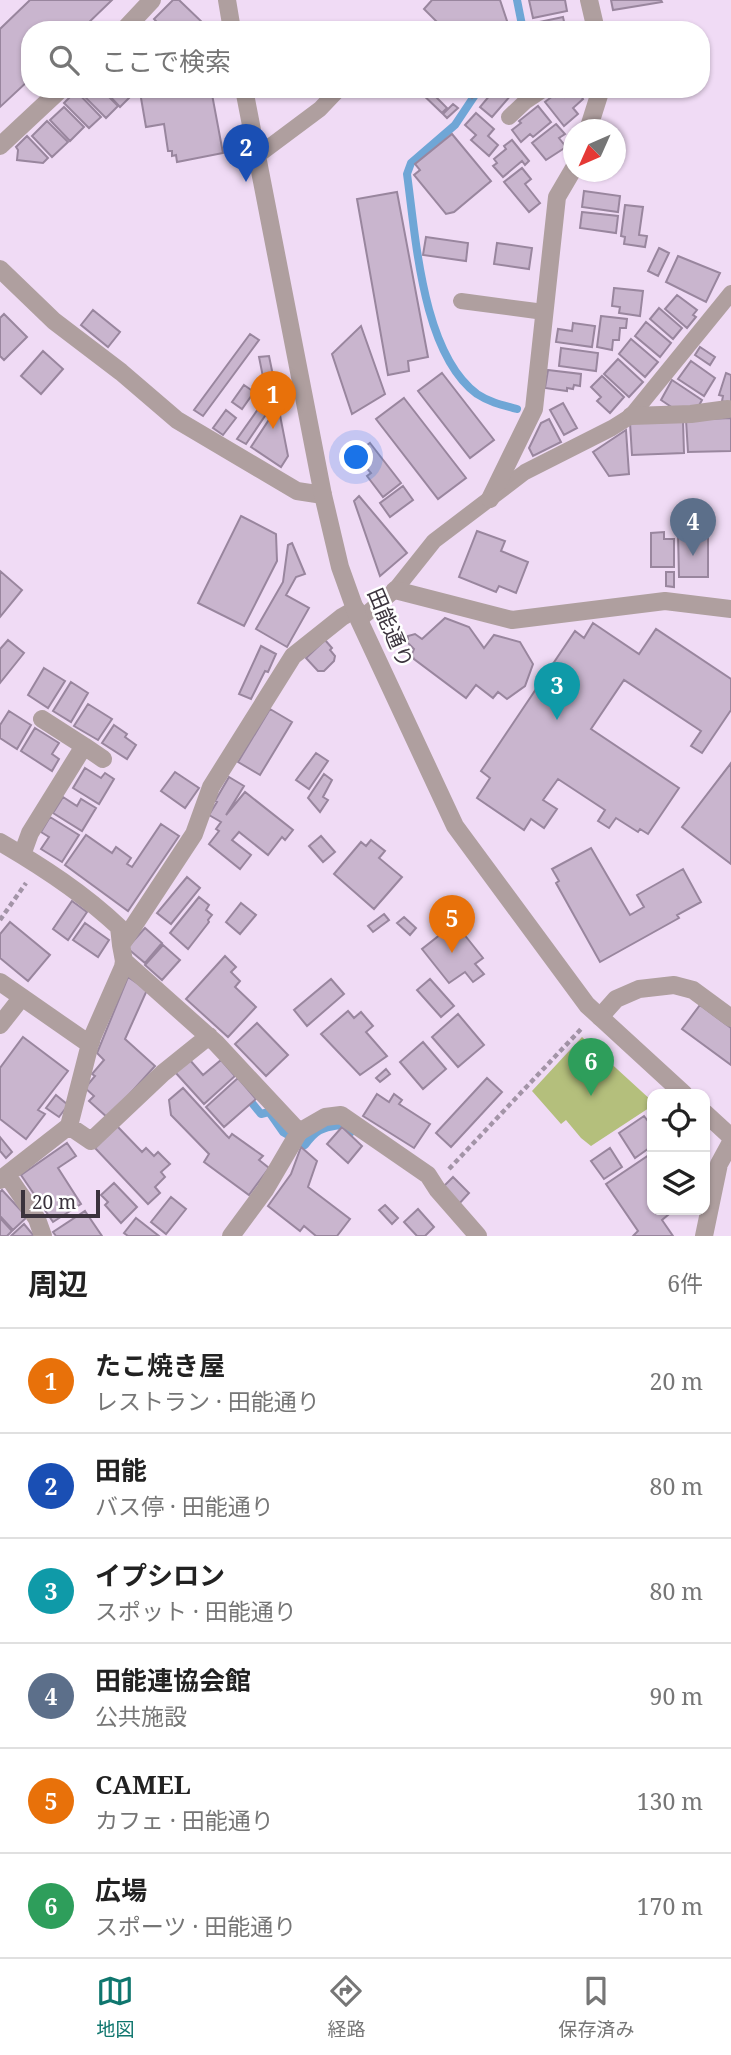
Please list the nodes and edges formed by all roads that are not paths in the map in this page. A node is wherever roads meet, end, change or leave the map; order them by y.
1 (152, 0) edge
2 (227, 0) edge
3 (589, 0) edge
4 (132, 21) edge
5 (230, 21) edge
6 (594, 21) edge
7 (51, 98) edge
8 (246, 98) edge
9 (331, 98) edge
10 (530, 98) edge
11 (598, 98) edge
12 (509, 117) dead end
13 (591, 119) edge
14 (0, 146) edge
15 (257, 156) junction
16 (566, 182) edge
17 (0, 268) edge
18 (731, 293) edge
19 (461, 301) dead end
20 (544, 312) junction
21 (728, 410) dead end
22 (631, 416) junction
23 (323, 495) junction
24 (490, 499) junction
25 (395, 590) junction
26 (731, 609) edge
27 (358, 614) junction
28 (43, 719) dead end
29 (85, 746) junction
30 (103, 759) dead end
31 (0, 842) edge
32 (22, 855) junction
33 (122, 953) junction
34 (0, 982) edge
35 (22, 997) junction
36 (600, 1017) junction
37 (731, 1018) edge
38 (0, 1026) edge
39 (209, 1036) junction
40 (91, 1042) junction
41 (679, 1089) edge
42 (710, 1118) edge
43 (69, 1126) junction
44 (299, 1132) junction
45 (731, 1139) edge
46 (4, 1177) edge
47 (43, 1236) edge
48 (232, 1236) edge
49 (478, 1236) edge
50 (704, 1236) edge

1 - 4 street
2 - 5 street
3 - 6 street
7 - 14 street
8 - 15 street, 田能通り
9 - 15 lane
10 - 12 lane
11 - 13 street
15 - 23 street, 田能通り
16 - 20 street
17 - 23 street
18 - 22 lane
19 - 20 lane
20 - 24 street
21 - 22 street
22 - 24 lane
23 - 27 street, 田能通り
24 - 25 lane
25 - 26 street
25 - 27 lane
27 - 33 street
27 - 36 street, 田能通り
28 - 29 street
29 - 30 street
29 - 32 street
31 - 32 street
32 - 33 street
33 - 39 street
33 - 40 street
34 - 35 street
35 - 38 street
35 - 40 street
36 - 37 street
36 - 41 street, 田能通り
39 - 43 street
39 - 44 street
40 - 43 street
42 - 45 street
43 - 46 street
44 - 48 street
44 - 49 street
45 - 50 street
46 - 47 street

